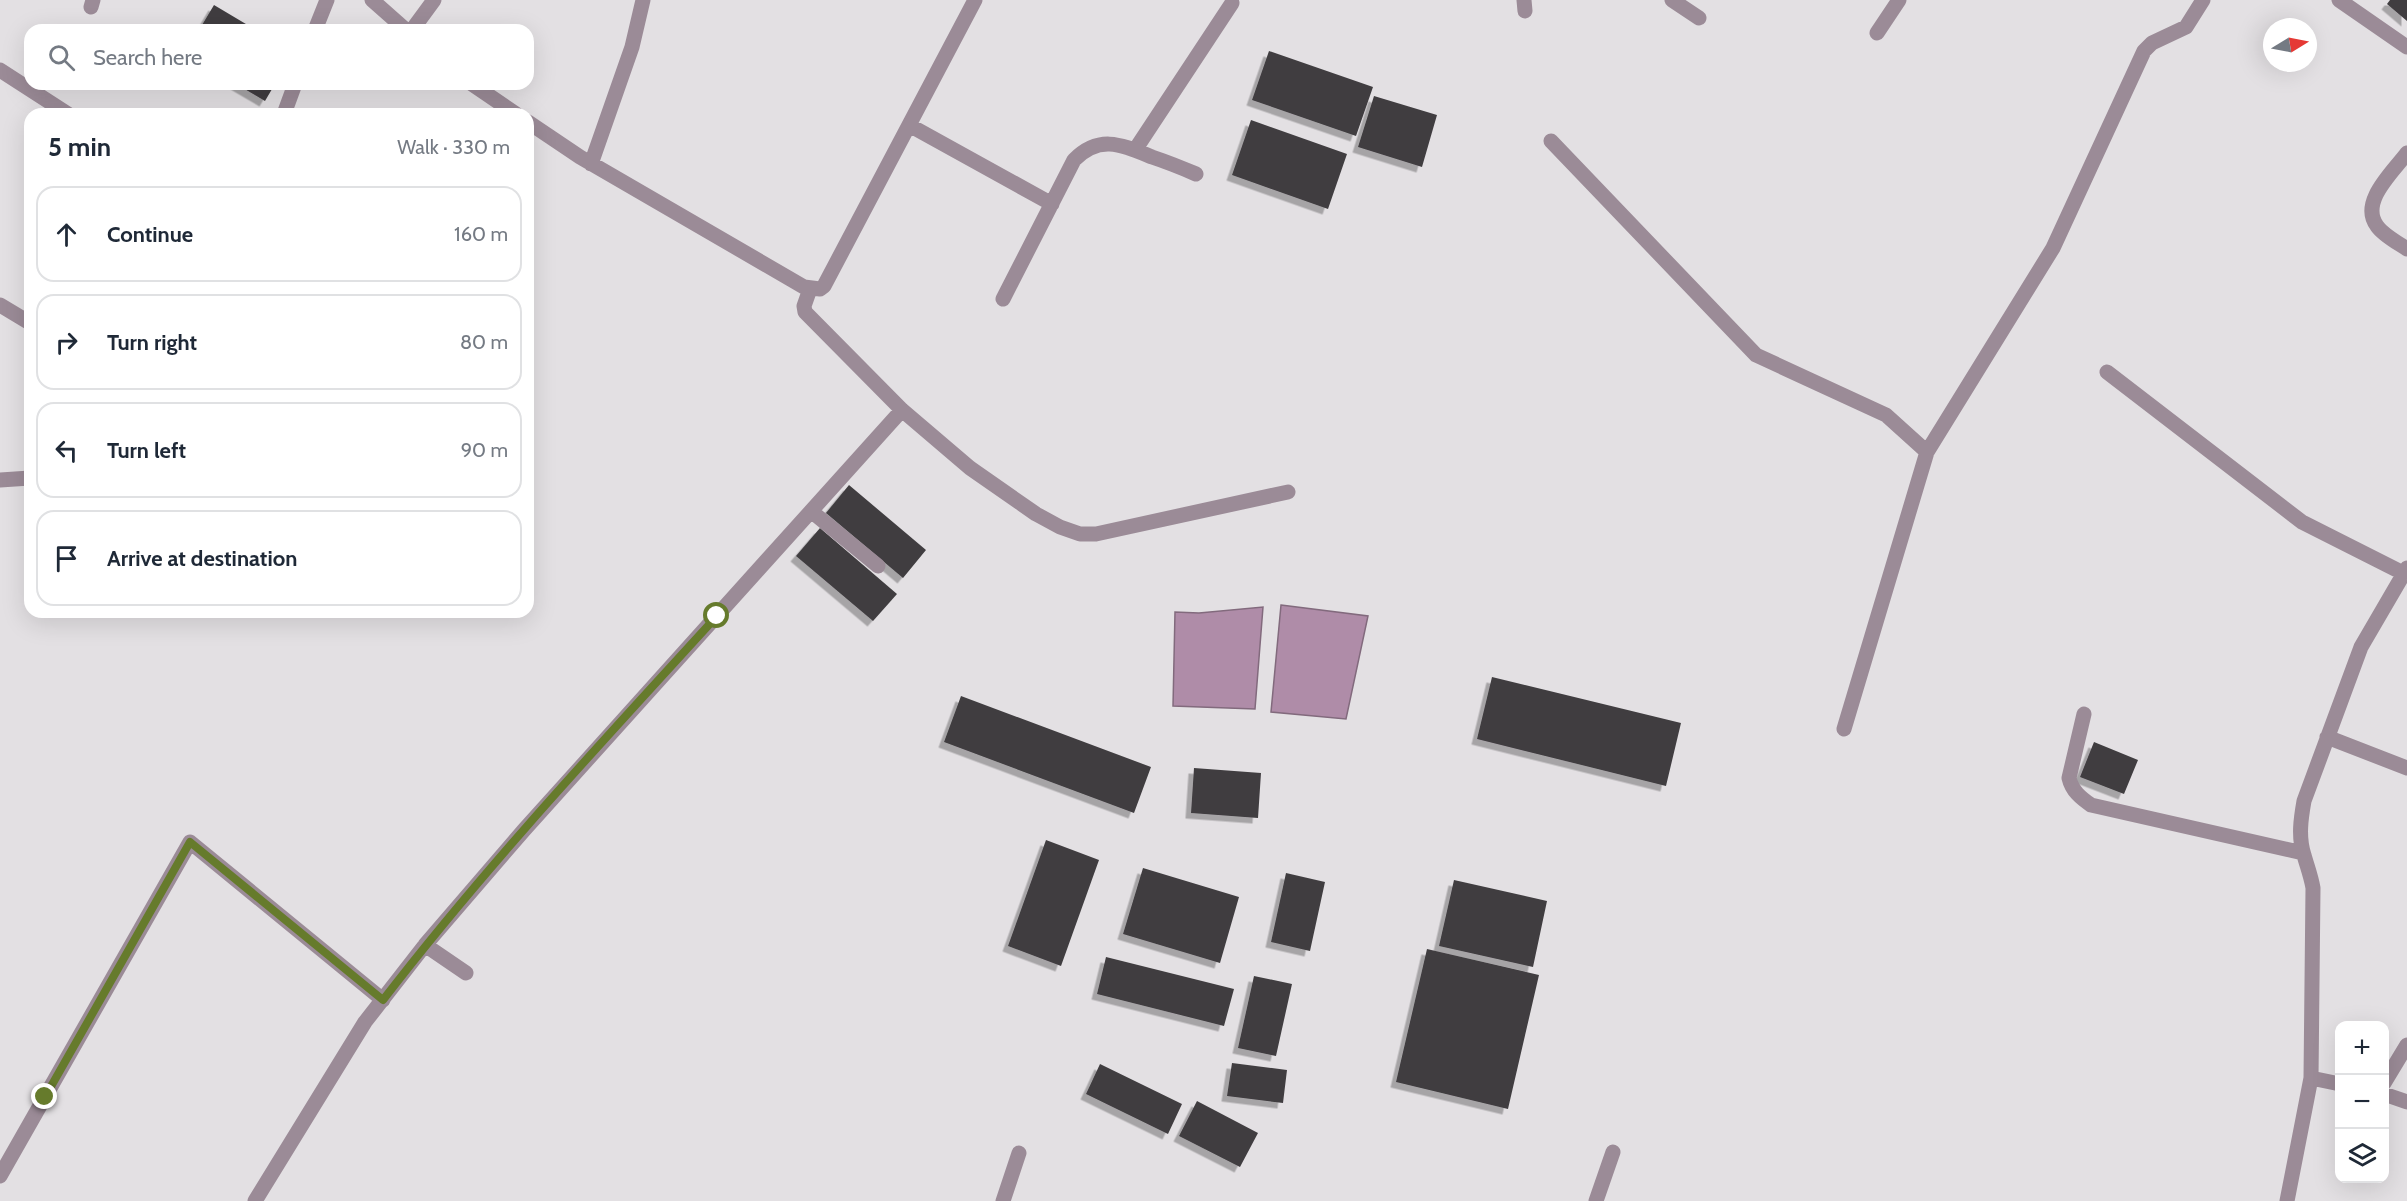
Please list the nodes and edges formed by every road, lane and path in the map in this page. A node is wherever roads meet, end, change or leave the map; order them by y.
1 (327, 0) edge
2 (372, 0) edge
3 (434, 0) edge
4 (643, 0) edge
5 (975, 0) edge
6 (1672, 0) edge
7 (1899, 0) edge
8 (2203, 0) edge
9 (2339, 0) edge
10 (1232, 3) dead end
11 (1699, 18) dead end
12 (317, 24) edge
13 (399, 24) edge
14 (416, 24) edge
15 (1877, 33) dead end
16 (2407, 47) edge
17 (0, 70) edge
18 (24, 86) edge
19 (31, 90) edge
20 (293, 90) edge
21 (481, 90) edge
22 (59, 108) edge
23 (286, 108) edge
24 (507, 108) edge
25 (909, 125) junction
26 (534, 126) edge
27 (1551, 141) dead end
28 (1135, 150) junction
29 (2407, 153) edge
30 (591, 164) junction
31 (1196, 174) dead end
32 (1052, 204) junction
33 (2407, 249) edge
34 (810, 289) junction
35 (1003, 299) dead end
36 (0, 306) edge
37 (24, 320) edge
38 (2107, 372) dead end
39 (902, 410) junction
40 (1927, 452) junction
41 (24, 478) edge
42 (0, 480) edge
43 (1288, 492) dead end
44 (811, 511) junction
45 (878, 566) dead end
46 (2405, 571) edge
47 (2084, 714) dead end
48 (1844, 729) dead end
49 (2326, 737) junction
50 (2407, 768) edge
51 (2303, 853) junction
52 (425, 945) junction
53 (466, 973) dead end
54 (383, 1000) junction
55 (2407, 1045) edge
56 (2389, 1076) edge
57 (2311, 1078) junction
58 (2335, 1083) edge
59 (2389, 1095) edge
60 (2407, 1102) edge
61 (1613, 1152) dead end
62 (1019, 1153) dead end
63 (0, 1176) edge
64 (255, 1201) edge
65 (1004, 1201) edge
66 (1596, 1201) edge
67 (2287, 1201) edge

1 - 12 street
2 - 13 street
3 - 14 street
4 - 30 street
5 - 25 street
6 - 11 street
7 - 15 street
8 - 40 street
9 - 16 street
10 - 28 street
17 - 18 street
19 - 22 street
20 - 23 street
21 - 24 street
25 - 32 street
25 - 34 street
26 - 30 street
27 - 40 street
28 - 31 street
28 - 32 street
29 - 33 street
30 - 34 street
32 - 35 street
34 - 39 street
36 - 37 street
38 - 46 street
39 - 43 street
39 - 44 street
40 - 48 street
41 - 42 street
44 - 45 street
44 - 52 street
46 - 49 street
47 - 51 street
49 - 50 street
49 - 51 street
51 - 57 street
52 - 53 street
52 - 54 street
54 - 63 street
54 - 64 street
55 - 56 street
57 - 58 street
57 - 67 street
59 - 60 street
61 - 66 street
62 - 65 street

